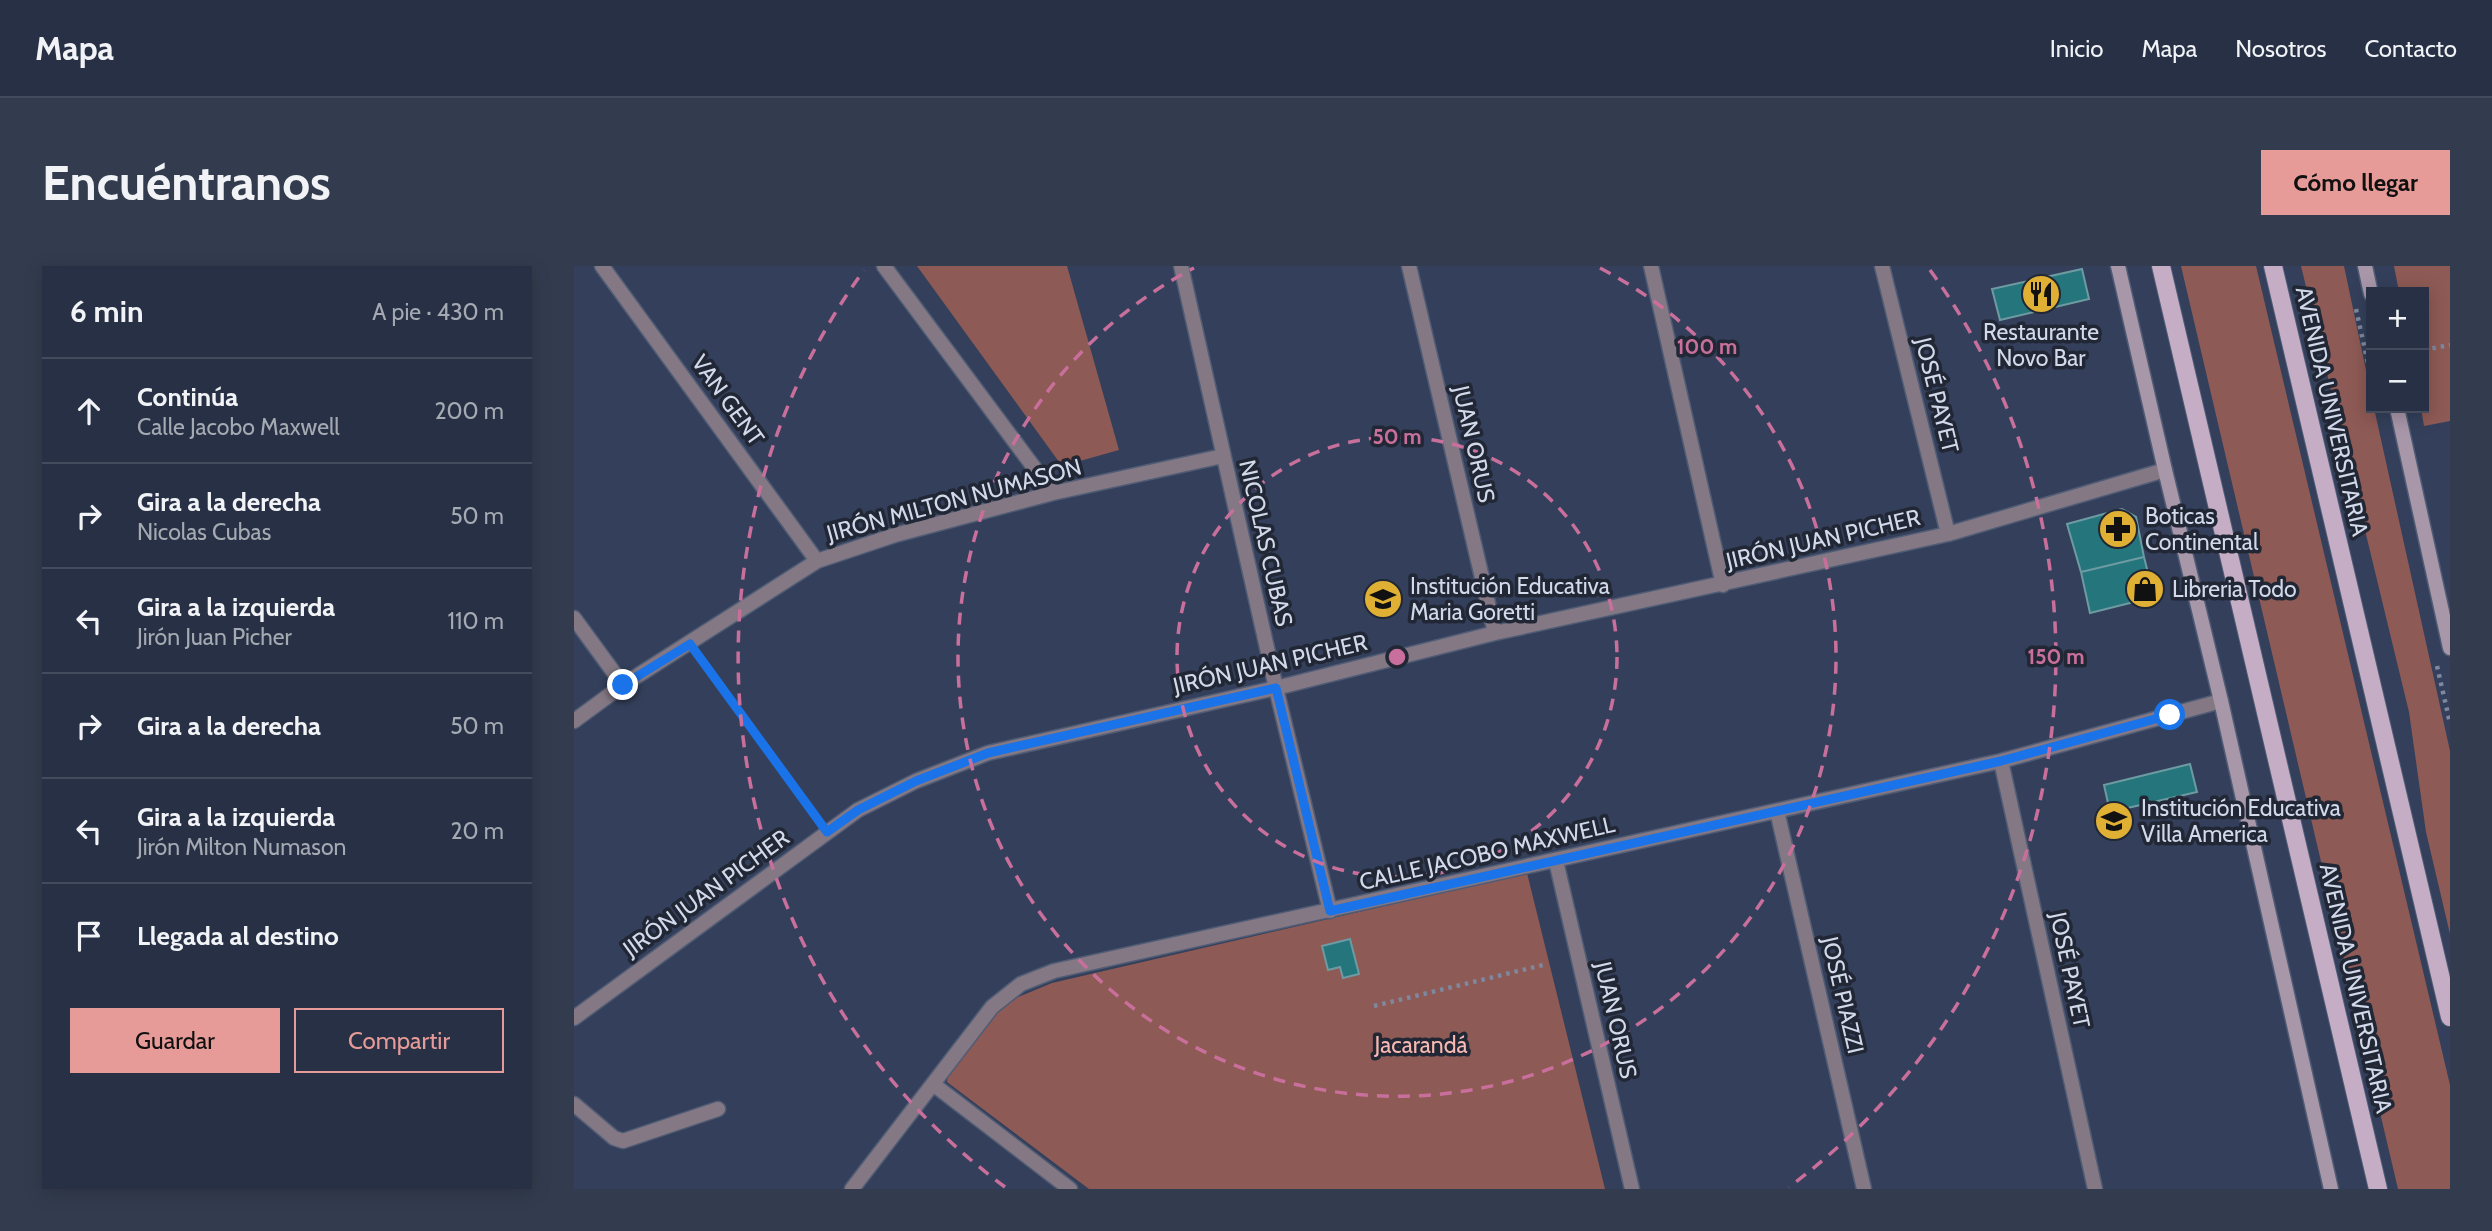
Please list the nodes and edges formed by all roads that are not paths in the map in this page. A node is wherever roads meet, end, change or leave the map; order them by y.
1 (601, 266) edge
2 (884, 266) edge
3 (1181, 266) edge
4 (1409, 266) edge
5 (1651, 266) edge
6 (1882, 266) edge
7 (2118, 266) edge
8 (2161, 266) edge
9 (2273, 266) edge
10 (2365, 266) edge
11 (2370, 287) edge
12 (2398, 413) edge
13 (1223, 456) junction
14 (2165, 470) junction
15 (1053, 493) junction
16 (1948, 534) junction
17 (817, 561) junction
18 (1723, 585) junction
19 (574, 618) edge
20 (1495, 633) junction
21 (2450, 648) edge
22 (623, 685) junction
23 (1276, 688) junction
24 (2221, 701) junction
25 (574, 721) edge
26 (2001, 761) junction
27 (1777, 811) junction
28 (1556, 861) junction
29 (1330, 911) junction
30 (2450, 1017) edge
31 (574, 1018) edge
32 (933, 1084) junction
33 (574, 1104) edge
34 (718, 1109) dead end
35 (852, 1189) edge
36 (1070, 1189) edge
37 (1632, 1189) edge
38 (1864, 1189) edge
39 (2095, 1189) edge
40 (2331, 1189) edge
41 (2378, 1189) edge

1 - 17 street, VAN GENT
2 - 15 street
3 - 13 street, NICOLAS CUBAS
4 - 20 street, JUAN ORUS
5 - 18 street
6 - 16 street, JOSÉ PAYET
7 - 14 main road
8 - 41 main road, AVENIDA UNIVERSITARIA
9 - 30 main road, AVENIDA UNIVERSITARIA
10 - 11 main road
12 - 21 main road
13 - 15 street, JIRÓN MILTON NUMASON
13 - 23 street, NICOLAS CUBAS
14 - 16 street, JIRÓN JUAN PICHER
14 - 24 main road
15 - 17 street, JIRÓN MILTON NUMASON
16 - 18 street, JIRÓN JUAN PICHER
17 - 22 street, JIRÓN MILTON NUMASON
18 - 20 street, JIRÓN JUAN PICHER
19 - 22 street
20 - 23 street, JIRÓN JUAN PICHER
22 - 25 street, JIRÓN MILTON NUMASON
23 - 29 street, NICOLAS CUBAS
23 - 31 street, JIRÓN JUAN PICHER
24 - 26 street, CALLE JACOBO MAXWELL
24 - 40 main road
26 - 27 street, CALLE JACOBO MAXWELL
26 - 39 street, JOSÉ PAYET
27 - 28 street, CALLE JACOBO MAXWELL
27 - 38 street, JOSÉ PIAZZI
28 - 29 street, CALLE JACOBO MAXWELL
28 - 37 street, JUAN ORUS
29 - 32 street, CALLE JACOBO MAXWELL
32 - 35 street, CALLE JACOBO MAXWELL
32 - 36 street
33 - 34 street

